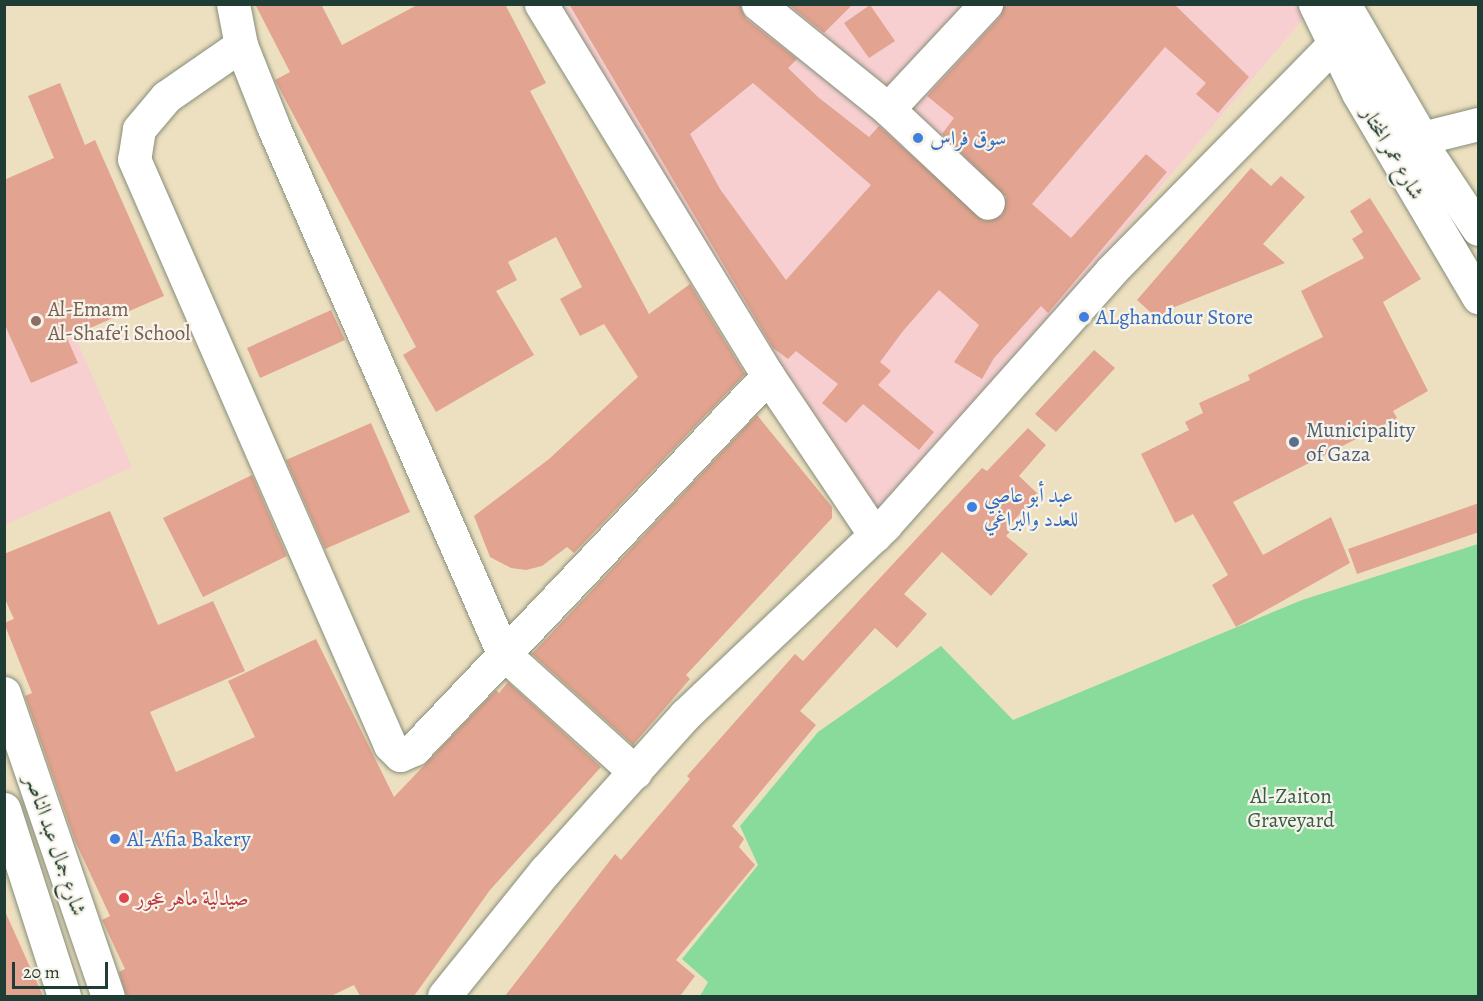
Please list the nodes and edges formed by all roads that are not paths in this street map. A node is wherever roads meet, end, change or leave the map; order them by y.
1 (233, 4) edge
2 (542, 4) edge
3 (758, 4) edge
4 (986, 4) edge
5 (1315, 4) edge
6 (1344, 4) edge
7 (1334, 44) junction
8 (241, 45) junction
9 (888, 109) junction
10 (1479, 124) edge
11 (1419, 139) junction
12 (988, 203) dead end
13 (1479, 229) edge
14 (1479, 297) edge
15 (768, 376) junction
16 (875, 536) junction
17 (503, 652) junction
18 (4, 693) edge
19 (635, 772) junction
20 (6, 818) edge
21 (63, 996) edge
22 (108, 996) edge
23 (444, 996) edge

1 - 8 street
2 - 15 street
3 - 9 street
4 - 9 street
5 - 7 street, شارع عمر المختار
6 - 11 street, شارع عمر المختار
7 - 14 street, شارع عمر المختار
7 - 16 street
8 - 17 street
8 - 17 street
9 - 12 street
10 - 11 street
11 - 13 street, شارع عمر المختار
15 - 16 street
15 - 17 street
16 - 19 street
17 - 19 street
18 - 22 street, شارع جمال عبد الناصر
19 - 23 street
20 - 21 street, شارع جمال عبد الناصر

